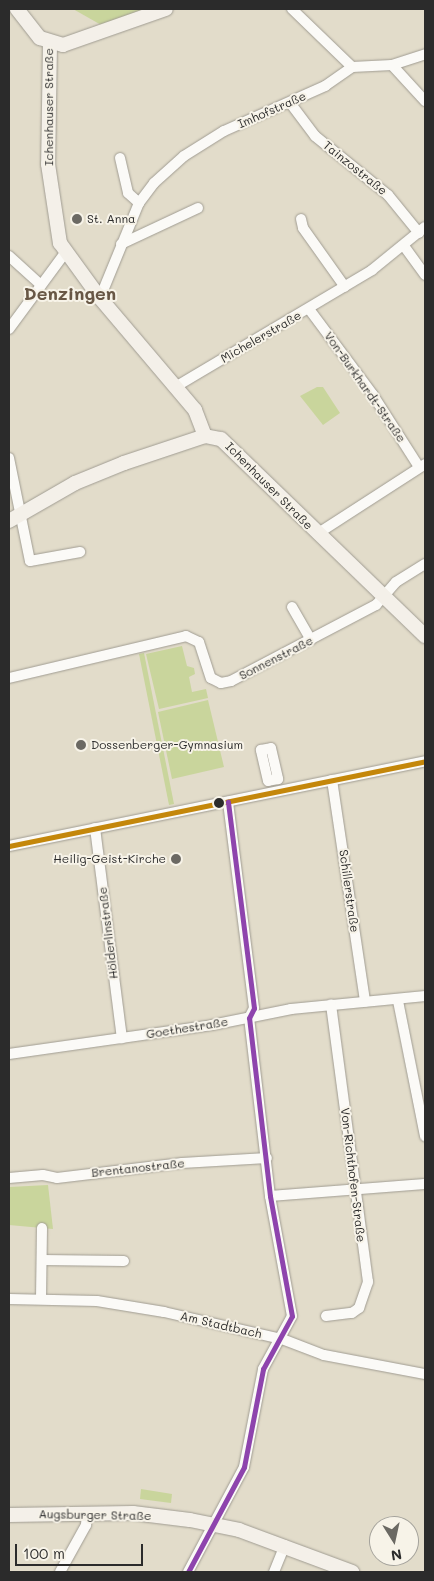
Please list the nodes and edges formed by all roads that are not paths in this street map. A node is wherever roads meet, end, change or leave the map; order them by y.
1 (17, 9) edge
2 (166, 9) edge
3 (292, 9) edge
4 (50, 43) junction
5 (425, 54) edge
6 (392, 65) junction
7 (352, 66) junction
8 (425, 101) edge
9 (291, 104) junction
10 (120, 158) dead end
11 (139, 204) junction
12 (198, 208) dead end
13 (301, 219) dead end
14 (422, 230) edge
15 (121, 244) junction
16 (404, 246) junction
17 (65, 253) junction
18 (9, 256) edge
19 (425, 275) edge
20 (41, 286) junction
21 (345, 286) junction
22 (100, 298) junction
23 (309, 309) junction
24 (12, 319) edge
25 (9, 329) edge
26 (176, 386) junction
27 (205, 436) junction
28 (9, 458) edge
29 (422, 465) edge
30 (15, 518) edge
31 (317, 534) junction
32 (80, 552) dead end
33 (425, 564) edge
34 (384, 593) junction
35 (292, 607) dead end
36 (425, 636) edge
37 (311, 640) junction
38 (9, 678) edge
39 (425, 761) edge
40 (332, 780) junction
41 (228, 802) junction
42 (95, 828) junction
43 (9, 846) edge
44 (425, 996) edge
45 (398, 1000) junction
46 (365, 1002) junction
47 (331, 1004) junction
48 (249, 1018) junction
49 (122, 1038) junction
50 (9, 1054) edge
51 (425, 1136) edge
52 (268, 1158) junction
53 (9, 1178) edge
54 (425, 1184) edge
55 (355, 1190) junction
56 (270, 1196) junction
57 (42, 1228) dead end
58 (42, 1260) junction
59 (124, 1261) dead end
60 (9, 1299) edge
61 (42, 1300) junction
62 (326, 1316) dead end
63 (282, 1339) junction
64 (425, 1374) edge
65 (87, 1513) junction
66 (9, 1516) edge
67 (214, 1524) junction
68 (285, 1545) junction
69 (60, 1572) edge
70 (188, 1572) edge
71 (274, 1572) edge
72 (352, 1572) edge

1 - 4 street, Ichenhauser Straße
2 - 4 street
3 - 7 street
4 - 17 street, Ichenhauser Straße
5 - 6 street
6 - 7 street
6 - 8 street
7 - 9 street, Imhofstraße
9 - 11 street, Imhofstraße
9 - 14 street, Tainzostraße
10 - 11 street
11 - 15 street, Imhofstraße
12 - 15 street
13 - 21 street
14 - 16 street, Michelerstraße
15 - 22 street, Imhofstraße
16 - 19 street
16 - 21 street, Michelerstraße
17 - 20 street
17 - 22 street, Ichenhauser Straße
18 - 20 street
20 - 24 street
21 - 23 street, Michelerstraße
22 - 26 street, Ichenhauser Straße
23 - 26 street, Michelerstraße
23 - 29 street, Von-Burkhardt-Straße
24 - 25 street
26 - 27 street, Ichenhauser Straße
27 - 30 street
27 - 31 street, Ichenhauser Straße
28 - 30 street
29 - 31 street
30 - 32 street
31 - 34 street, Ichenhauser Straße
33 - 34 street, Sonnenstraße
34 - 36 street, Ichenhauser Straße
34 - 37 street, Sonnenstraße
35 - 37 street
37 - 38 street, Sonnenstraße
39 - 40 street
40 - 41 street
40 - 46 street, Schillerstraße
41 - 42 street
41 - 48 street
42 - 43 street
42 - 49 street, Hölderlinstraße
44 - 45 street, Goethestraße
45 - 46 street, Goethestraße
45 - 51 street
46 - 47 street, Goethestraße
47 - 48 street, Goethestraße
47 - 55 street, Von-Richthofen-Straße
48 - 49 street, Goethestraße
48 - 52 street
49 - 50 street, Goethestraße
52 - 53 street, Brentanostraße
52 - 56 street
54 - 55 street
55 - 56 street
55 - 62 street, Von-Richthofen-Straße
56 - 63 street
57 - 58 street
58 - 59 street
58 - 61 street
60 - 61 street, Am Stadtbach
61 - 63 street, Am Stadtbach
63 - 64 street, Am Stadtbach
63 - 67 street
65 - 66 street, Augsburger Straße
65 - 67 street, Augsburger Straße
65 - 69 street
67 - 68 street, Augsburger Straße
67 - 70 street
68 - 71 street
68 - 72 street, Augsburger Straße

